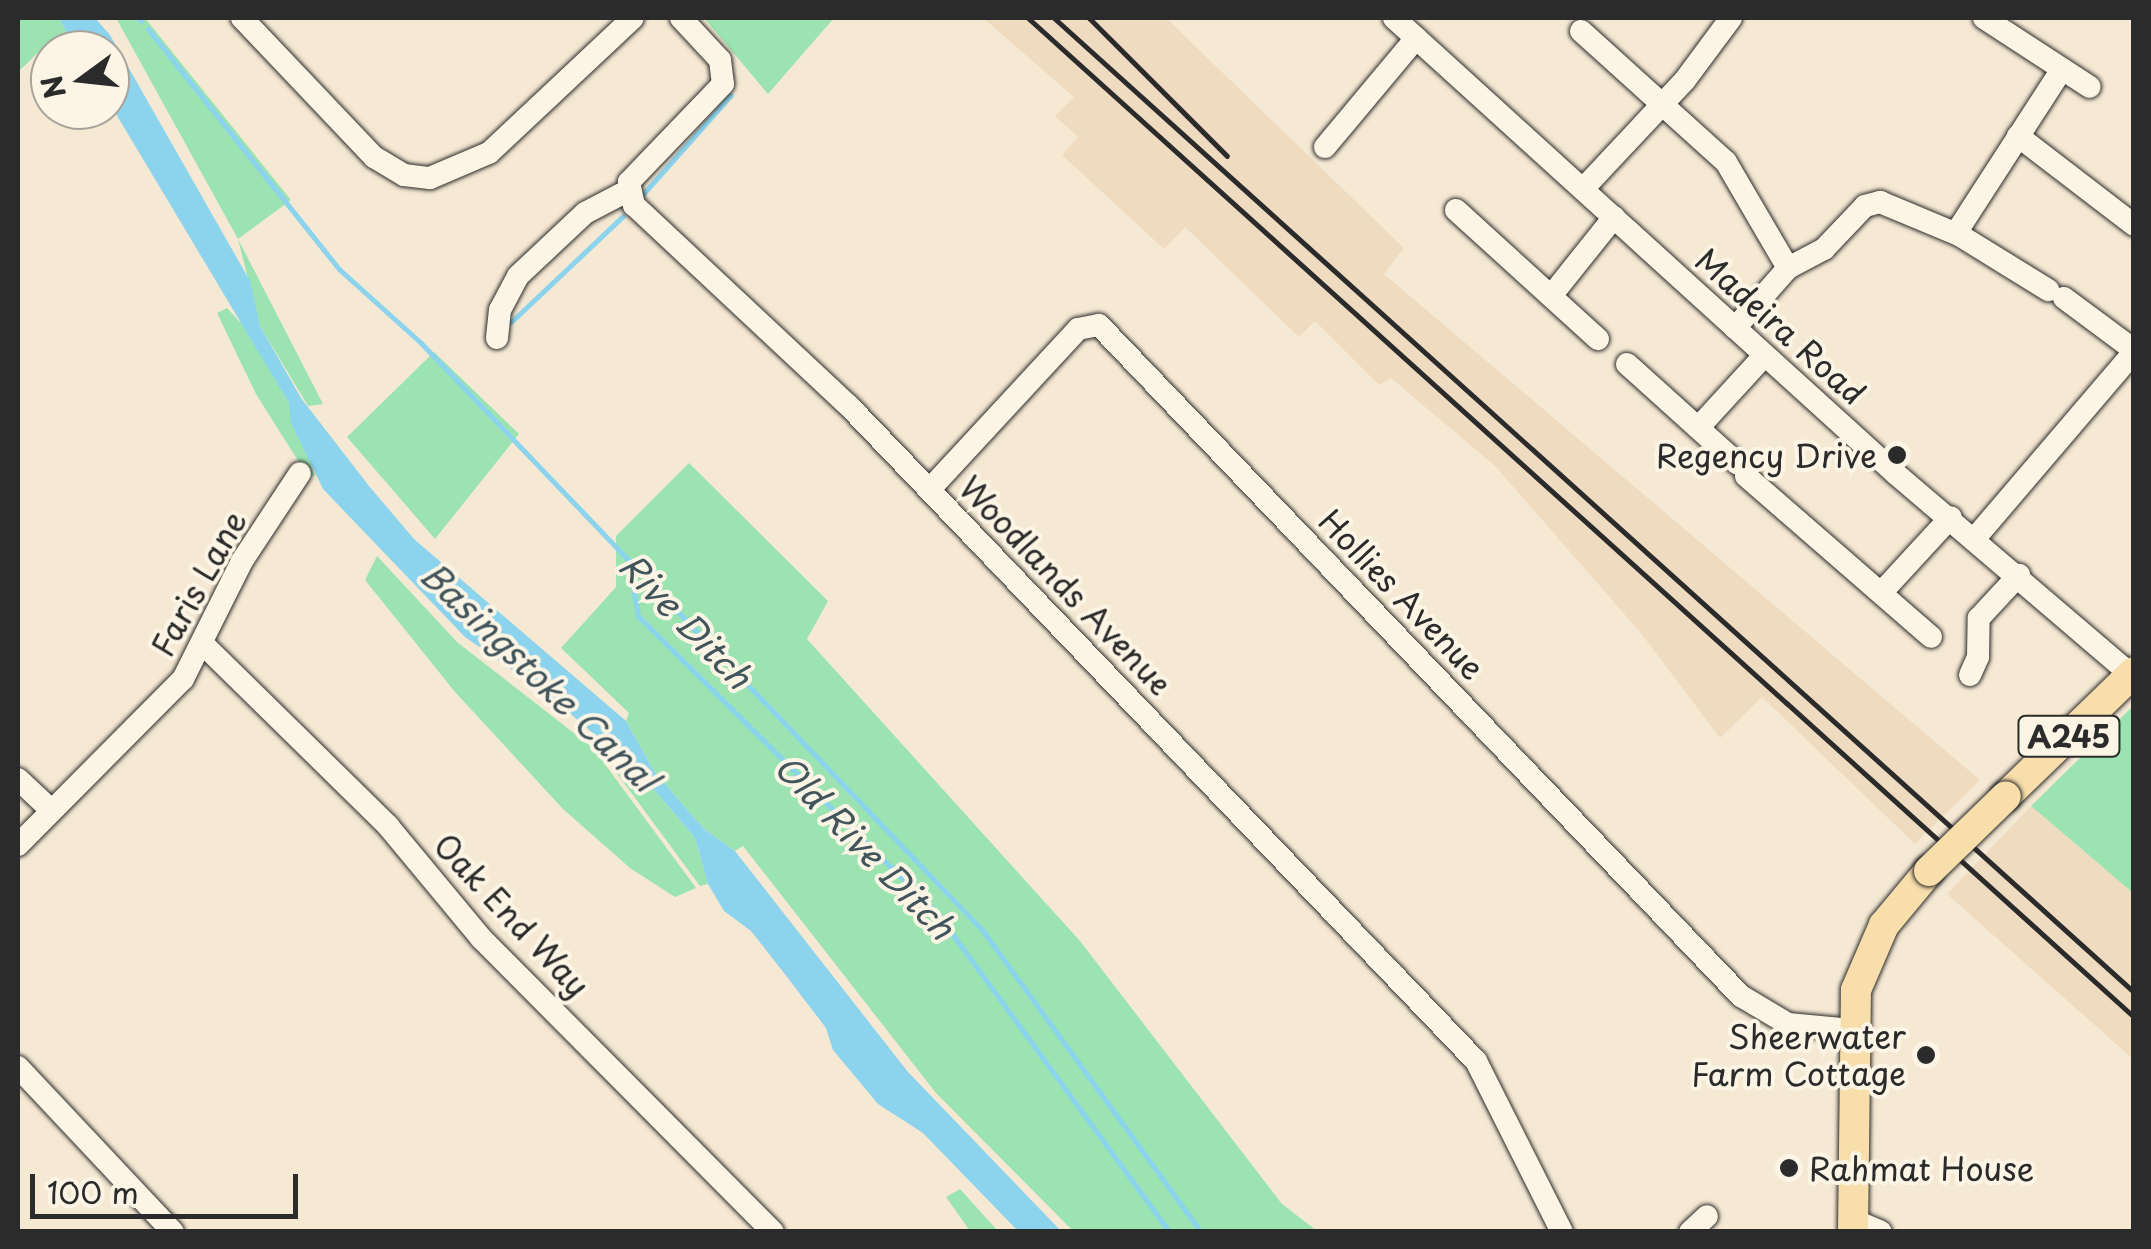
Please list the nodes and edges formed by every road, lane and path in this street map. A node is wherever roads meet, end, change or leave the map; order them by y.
1 (242, 18) edge
2 (633, 18) edge
3 (681, 18) edge
4 (1394, 18) edge
5 (1731, 18) edge
6 (1984, 18) edge
7 (1581, 31) dead end
8 (1416, 38) junction
9 (2062, 69) junction
10 (2090, 88) dead end
11 (1663, 103) junction
12 (2018, 136) junction
13 (1325, 147) dead end
14 (1582, 189) junction
15 (627, 191) junction
16 (1456, 210) dead end
17 (1614, 217) junction
18 (2134, 224) edge
19 (1956, 233) junction
20 (1788, 268) junction
21 (1551, 296) junction
22 (1736, 328) junction
23 (498, 338) dead end
24 (1598, 339) dead end
25 (2134, 351) edge
26 (1765, 355) junction
27 (1627, 364) dead end
28 (1698, 428) junction
29 (300, 473) dead end
30 (930, 489) junction
31 (1951, 517) junction
32 (1976, 537) junction
33 (2020, 575) junction
34 (1881, 593) junction
35 (1931, 637) dead end
36 (203, 644) junction
37 (1967, 673) dead end
38 (2132, 674) edge
39 (18, 779) edge
40 (50, 810) junction
41 (18, 845) edge
42 (1852, 1030) junction
43 (18, 1066) edge
44 (1862, 1228) edge
45 (173, 1232) edge
46 (772, 1232) edge
47 (1562, 1232) edge

1 - 2 street
3 - 15 street
4 - 8 street, Madeira Road
5 - 11 street
6 - 9 street
7 - 11 street
8 - 13 street
8 - 14 street, Madeira Road
9 - 10 street
9 - 12 street
11 - 14 street
11 - 20 street
12 - 18 street
12 - 19 street
14 - 17 street, Madeira Road
15 - 23 street
15 - 30 street, Woodlands Avenue
16 - 21 street
17 - 21 street
17 - 22 street, Madeira Road
19 - 20 street
19 - 25 street
20 - 22 street
21 - 24 street
22 - 26 street, Madeira Road
25 - 32 street
26 - 28 street
26 - 31 street, Madeira Road
27 - 28 street
28 - 34 street
29 - 36 street, Faris Lane
30 - 42 street, Hollies Avenue
30 - 47 street, Woodlands Avenue
31 - 32 street, Madeira Road
31 - 34 street
32 - 33 street, Madeira Road
33 - 37 street
33 - 38 street, Madeira Road
34 - 35 street
36 - 40 street, Faris Lane
36 - 46 street, Oak End Way
38 - 42 main road, A245, bridge
39 - 40 street
40 - 41 street, Faris Lane
42 - 44 main road, A245
43 - 45 street

